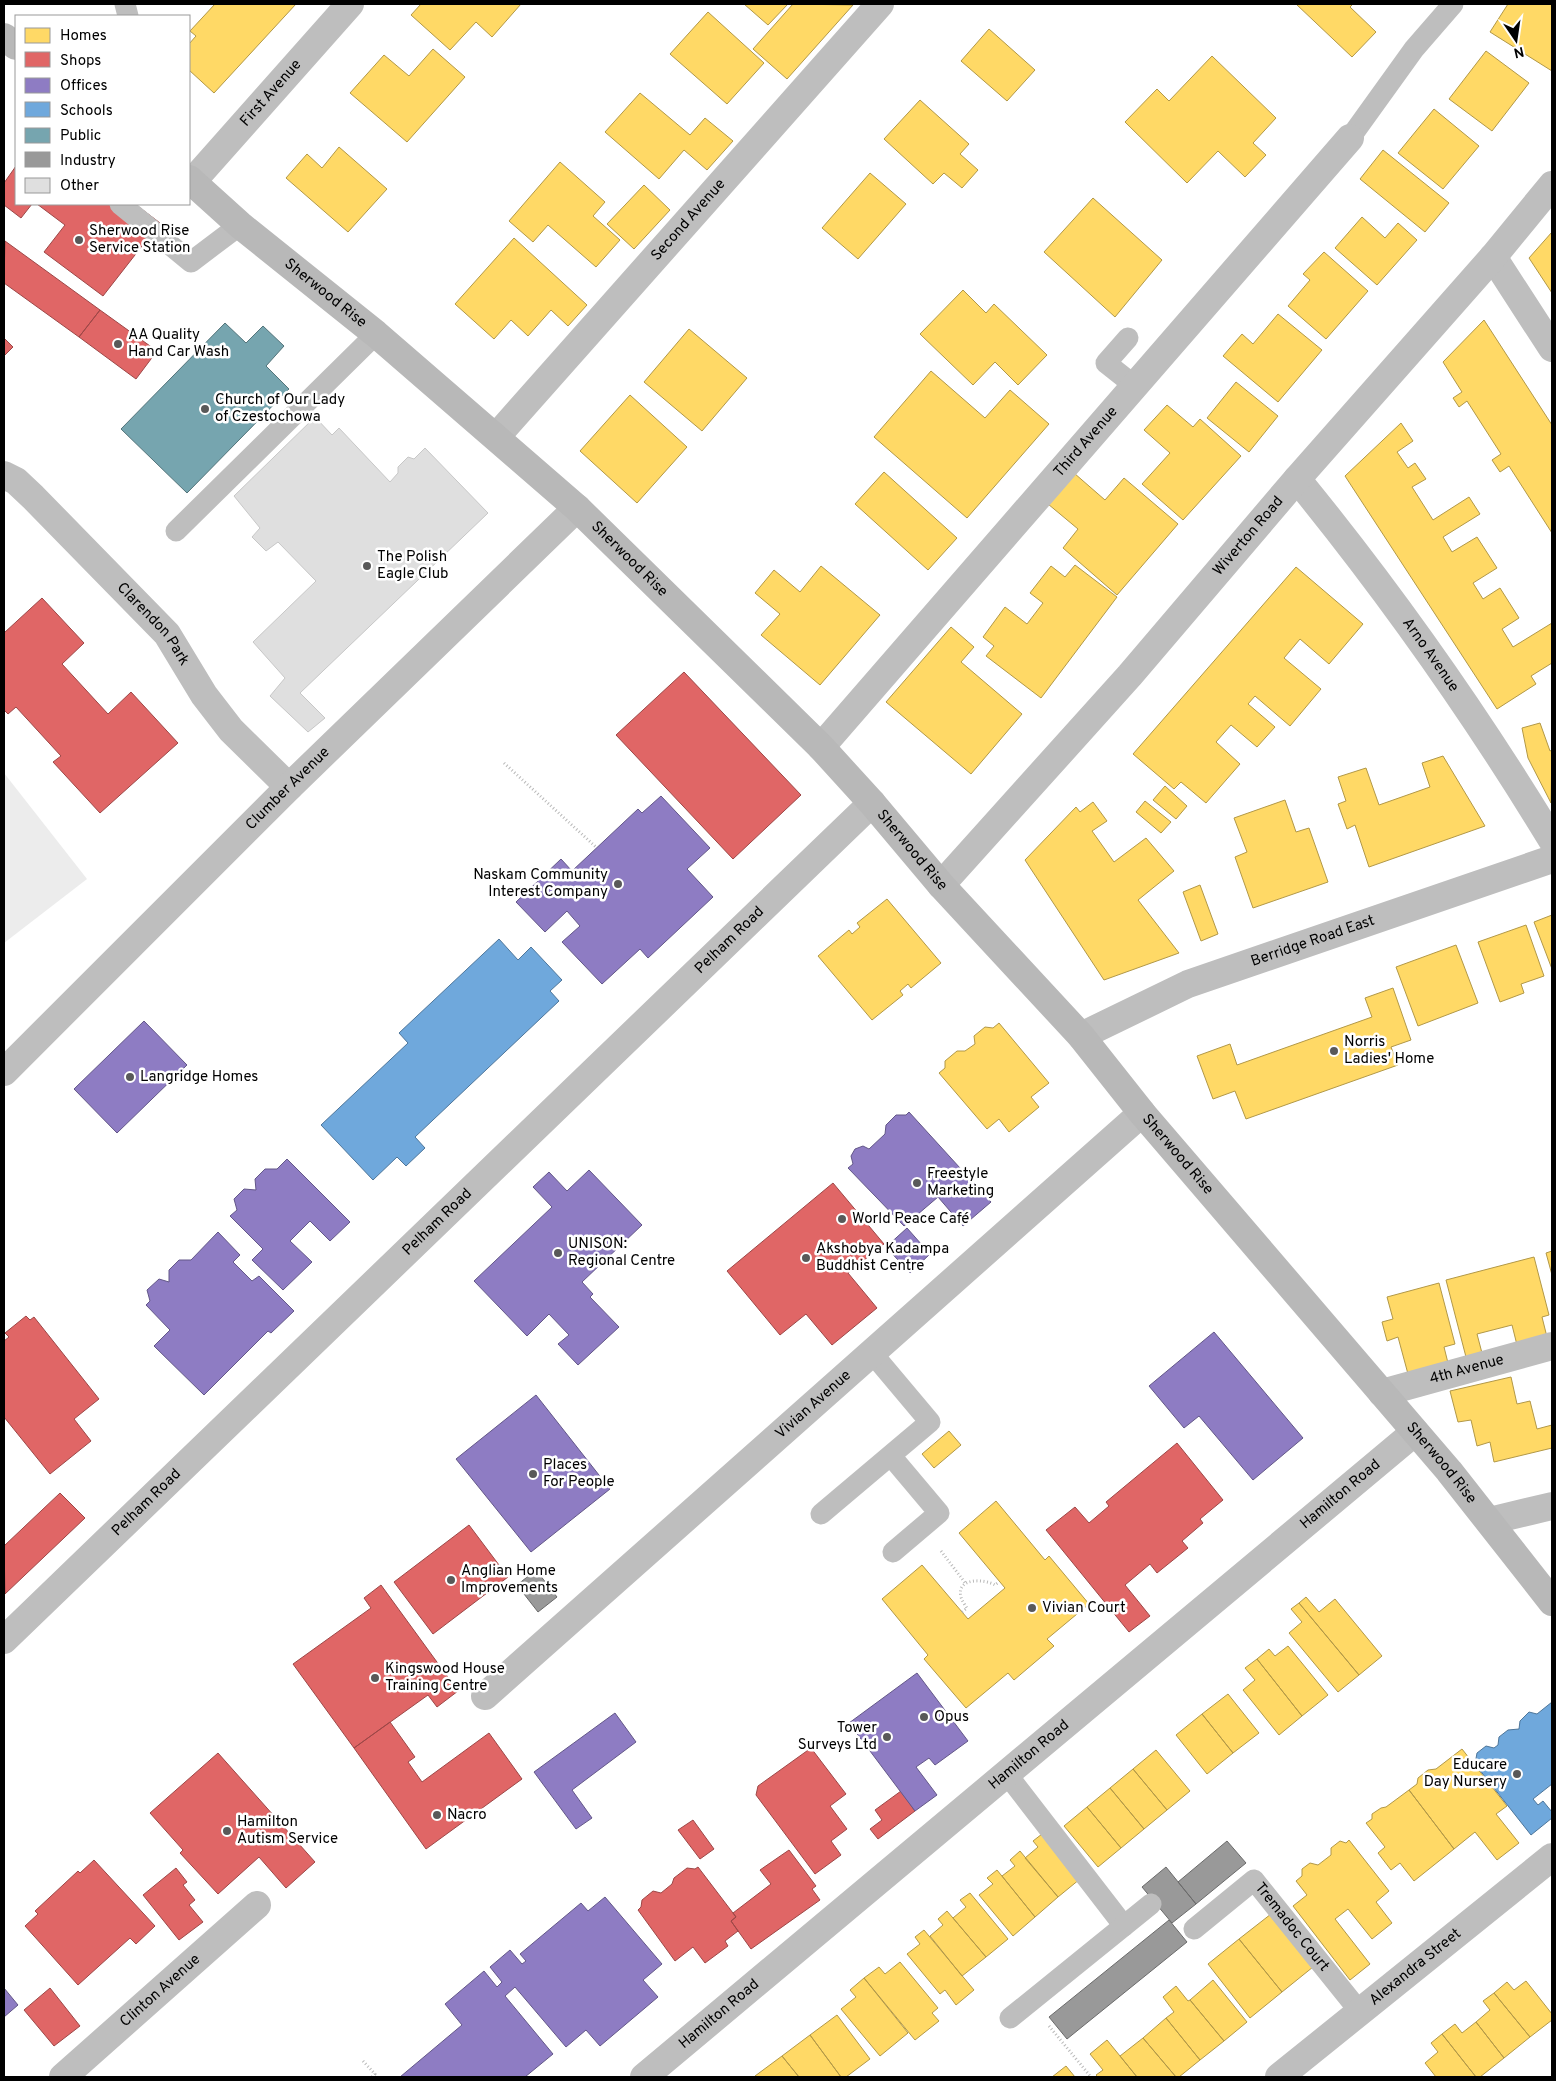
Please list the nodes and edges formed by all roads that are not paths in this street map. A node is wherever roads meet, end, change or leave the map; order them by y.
1 (350, 4) edge
2 (880, 4) edge
3 (1453, 4) edge
4 (4, 37) edge
5 (15, 45) edge
6 (1350, 138) joint
7 (190, 181) edge
8 (1552, 185) edge
9 (121, 205) edge
10 (240, 225) junction
11 (1493, 257) junction
12 (376, 334) junction
13 (1128, 338) dead end
14 (1552, 348) edge
15 (1135, 386) junction
16 (496, 437) junction
17 (4, 475) edge
18 (1297, 479) junction
19 (577, 508) junction
20 (176, 531) dead end
21 (821, 747) junction
22 (289, 787) junction
23 (872, 803) junction
24 (1552, 840) edge
25 (1552, 859) edge
26 (941, 885) junction
27 (1080, 1036) junction
28 (4, 1072) edge
29 (1142, 1114) junction
30 (1552, 1346) edge
31 (872, 1353) junction
32 (1382, 1393) junction
33 (1415, 1432) junction
34 (890, 1456) junction
35 (1552, 1506) edge
36 (820, 1514) dead end
37 (1489, 1521) junction
38 (893, 1552) dead end
39 (1552, 1602) edge
40 (4, 1640) edge
41 (484, 1696) dead end
42 (1006, 1773) junction
43 (1552, 1857) edge
44 (1151, 1904) dead end
45 (257, 1905) dead end
46 (1124, 1926) junction
47 (1194, 1929) dead end
48 (1360, 2012) junction
49 (1010, 2018) dead end
50 (63, 2077) edge
51 (644, 2077) edge
52 (1279, 2077) edge

1 - 7 street, First Avenue
2 - 16 street, Second Avenue
3 - 6 lane
4 - 5 main road
6 - 15 street, Third Avenue
7 - 10 main road, Sherwood Rise
8 - 11 street, Wiverton Road
9 - 10 lane
10 - 12 main road, Sherwood Rise
11 - 14 street
11 - 18 street, Wiverton Road
12 - 16 main road, Sherwood Rise
12 - 20 lane
13 - 15 lane
15 - 21 street, Third Avenue
16 - 19 main road, Sherwood Rise
17 - 22 street, Clarendon Park
18 - 24 street, Arno Avenue
18 - 26 street, Wiverton Road
19 - 21 main road, Sherwood Rise
19 - 22 street, Clumber Avenue
21 - 23 main road, Sherwood Rise
22 - 28 street, Clumber Avenue
23 - 26 main road, Sherwood Rise
23 - 40 street, Pelham Road
25 - 27 street, Berridge Road East
26 - 27 main road, Sherwood Rise
27 - 29 main road, Sherwood Rise
29 - 31 street, Vivian Avenue
29 - 32 main road, Sherwood Rise
30 - 32 street, 4th Avenue
31 - 34 lane
31 - 41 street, Vivian Avenue
32 - 33 main road, Sherwood Rise
33 - 37 main road, Sherwood Rise
33 - 42 street, Hamilton Road
34 - 36 lane
34 - 38 lane
35 - 37 street
37 - 39 main road, Sherwood Rise
42 - 46 lane
42 - 51 street, Hamilton Road
43 - 48 street, Alexandra Street
44 - 46 lane
45 - 50 street, Clinton Avenue
46 - 49 lane
47 - 48 lane, Tremadoc Court
48 - 52 street, Alexandra Street

